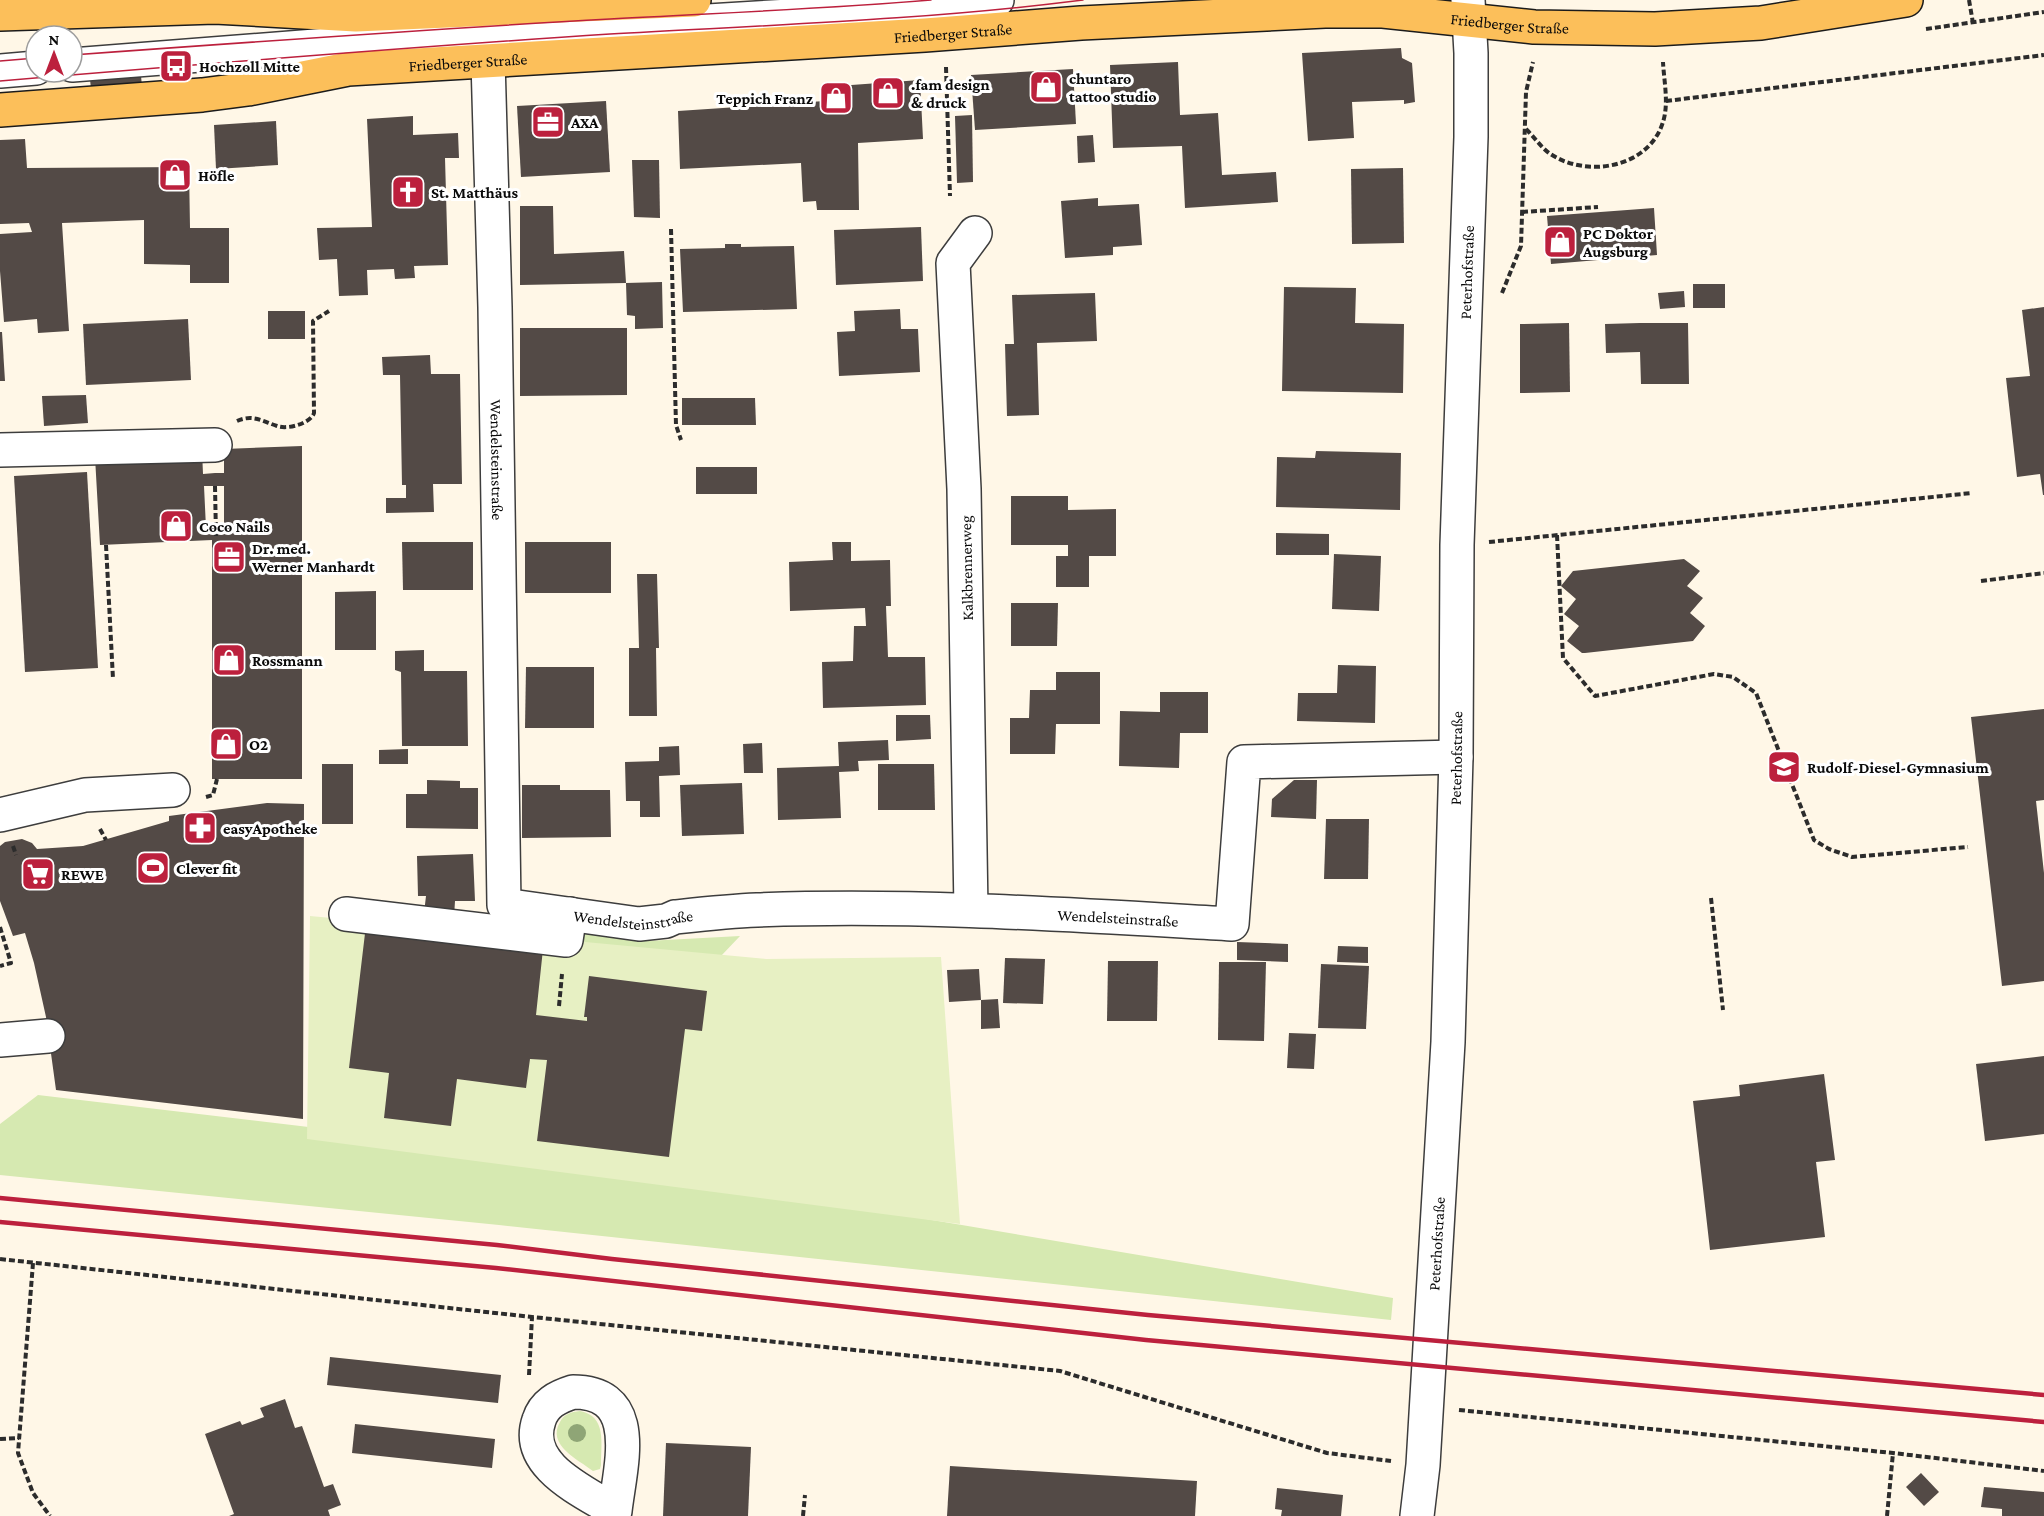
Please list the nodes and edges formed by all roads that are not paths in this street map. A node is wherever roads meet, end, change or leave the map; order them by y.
1 (694, 0) edge
2 (997, 0) edge
3 (1906, 0) edge
4 (551, 4) edge
5 (1469, 10) edge
6 (0, 14) edge
7 (488, 61) junction
8 (84, 64) edge
9 (24, 69) edge
10 (0, 71) edge
11 (0, 110) edge
12 (975, 233) dead end
13 (215, 446) road end
14 (0, 450) edge
15 (1456, 757) junction
16 (173, 790) dead end
17 (0, 815) edge
18 (971, 910) junction
19 (346, 914) dead end
20 (570, 914) junction
21 (48, 1036) dead end
22 (0, 1040) edge
23 (615, 1514) edge
24 (1417, 1516) edge

1 - 4 main road
2 - 8 street
3 - 5 main road, Friedberger Straße
4 - 6 main road
5 - 7 main road, Friedberger Straße
5 - 15 street, Peterhofstraße
7 - 11 main road, Friedberger Straße
7 - 20 street, Wendelsteinstraße
9 - 10 street
12 - 18 street, Kalkbrennerweg
13 - 14 street
15 - 18 street, Wendelsteinstraße
15 - 24 street, Peterhofstraße
16 - 17 street
18 - 20 street, Wendelsteinstraße
19 - 20 street
21 - 22 street
23 - 23 street

